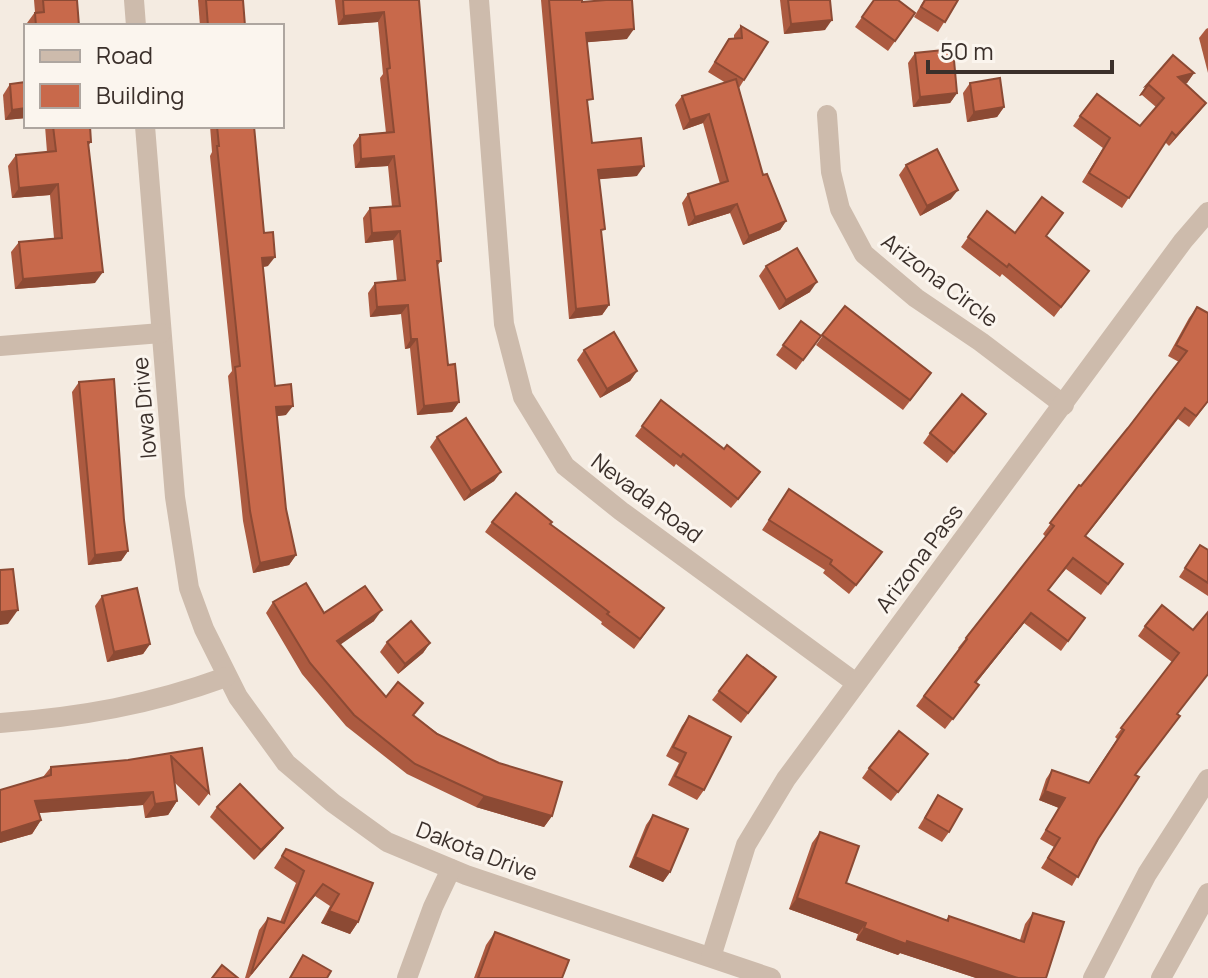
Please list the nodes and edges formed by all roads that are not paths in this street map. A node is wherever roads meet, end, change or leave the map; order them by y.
1 (134, 0) edge
2 (479, 0) edge
3 (136, 24) edge
4 (827, 115) dead end
5 (145, 128) edge
6 (1208, 212) edge
7 (161, 333) junction
8 (0, 346) edge
9 (1064, 405) junction
10 (226, 677) junction
11 (856, 683) junction
12 (0, 723) edge
13 (1208, 779) edge
14 (451, 869) junction
15 (1208, 893) edge
16 (711, 957) junction
17 (407, 978) edge
18 (771, 978) edge
19 (1093, 978) edge
20 (1161, 978) edge

1 - 3 street
2 - 11 street, Nevada Road
4 - 9 street, Arizona Circle
5 - 7 street, Iowa Drive
6 - 9 street, Arizona Pass
7 - 8 street
7 - 10 street, Iowa Drive
9 - 11 street, Arizona Pass
10 - 12 street
10 - 14 street, Dakota Drive
11 - 16 street, Arizona Pass
13 - 19 street
14 - 16 street, Dakota Drive
14 - 17 street
15 - 20 street
16 - 18 street, Dakota Drive

